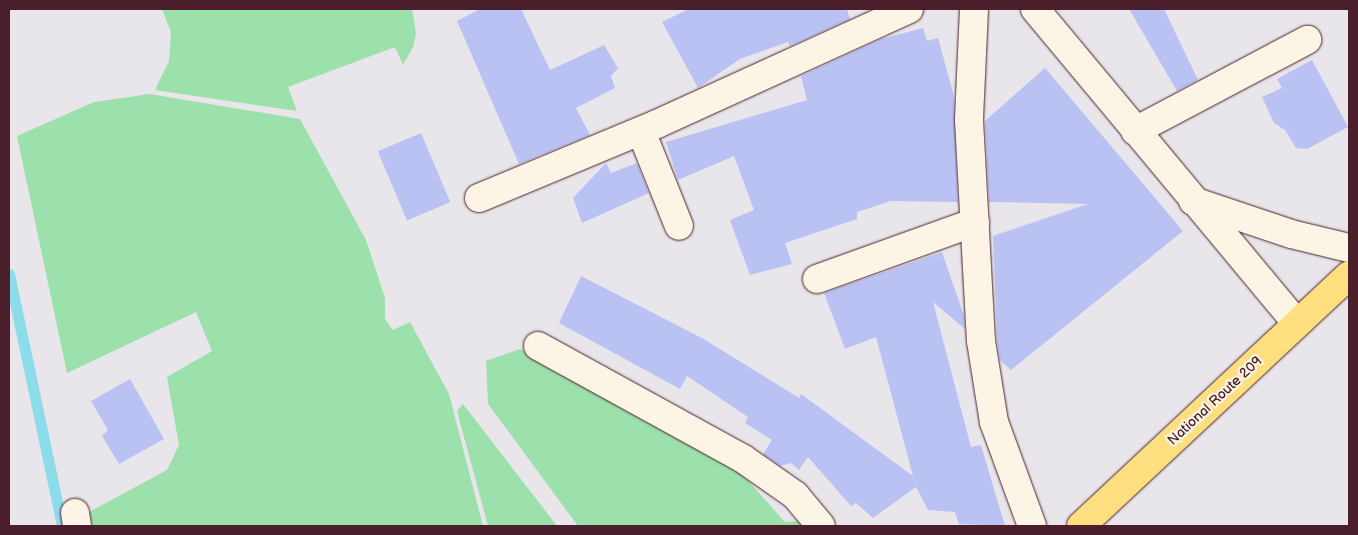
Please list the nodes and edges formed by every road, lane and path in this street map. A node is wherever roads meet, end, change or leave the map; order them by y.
1 (909, 9) edge
2 (974, 9) edge
3 (1035, 9) edge
4 (1307, 40) dead end
5 (641, 131) junction
6 (1134, 131) junction
7 (478, 198) dead end
8 (1193, 201) junction
9 (975, 222) junction
10 (679, 226) dead end
11 (1349, 248) edge
12 (1349, 275) edge
13 (817, 279) dead end
14 (1297, 323) junction
15 (538, 346) dead end
16 (821, 526) edge
17 (1032, 526) edge
18 (1081, 526) edge

1 - 5 street
2 - 9 street
3 - 6 street
4 - 6 street
5 - 7 street
5 - 10 street
6 - 8 street
8 - 11 street
8 - 14 street
9 - 13 street
9 - 17 street
12 - 14 highway, National Route 209
14 - 18 highway, National Route 209
15 - 16 street

